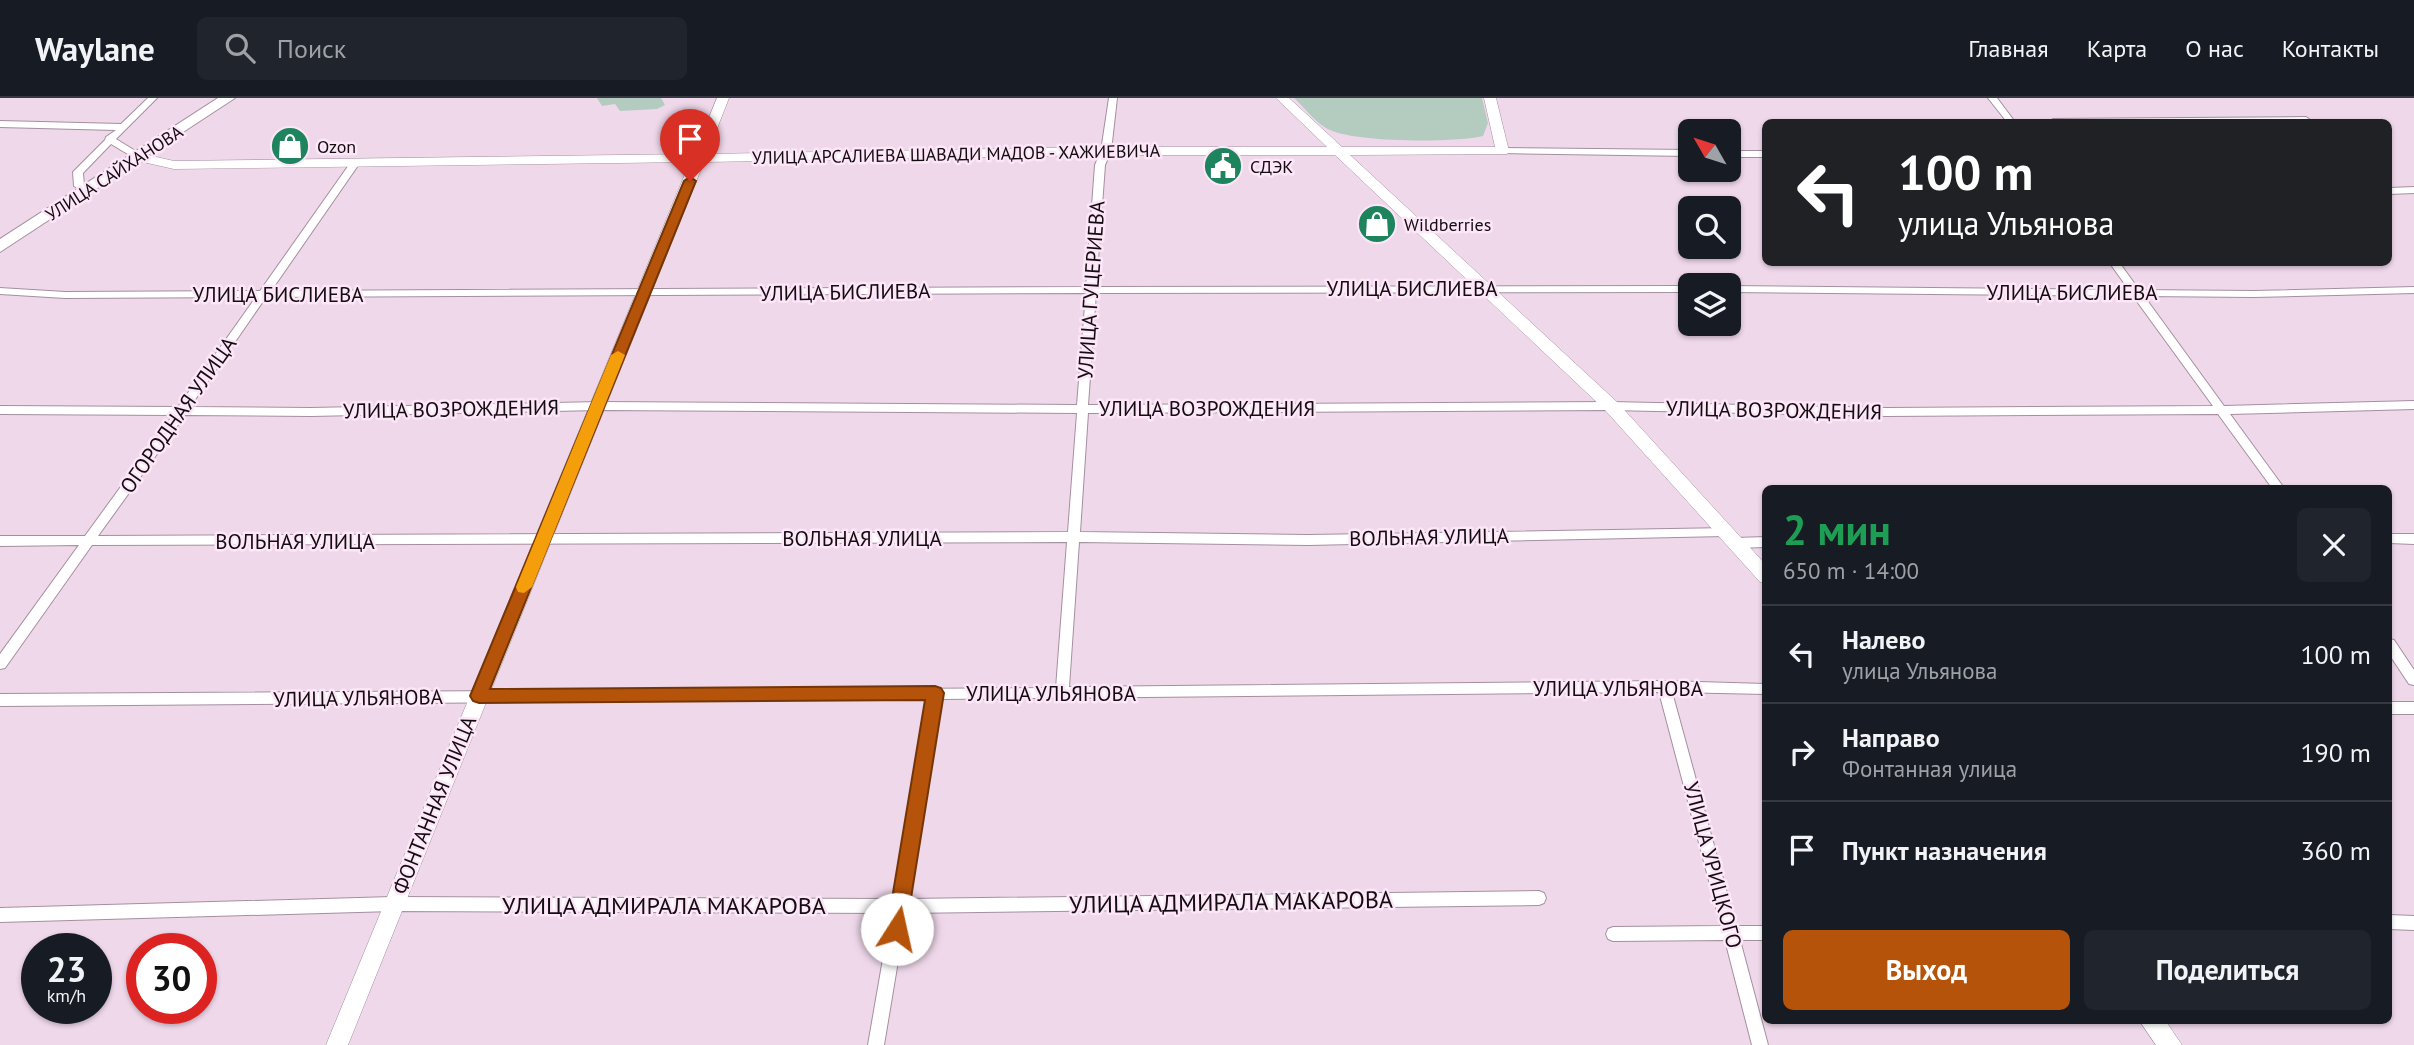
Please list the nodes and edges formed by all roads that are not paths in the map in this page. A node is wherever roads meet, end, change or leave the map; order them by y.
1 (153, 98) edge
2 (213, 98) edge
3 (228, 98) edge
4 (723, 98) edge
5 (1113, 98) edge
6 (1282, 98) edge
7 (1490, 98) edge
8 (1993, 98) edge
9 (2009, 119) edge
10 (0, 124) edge
11 (121, 127) junction
12 (110, 139) junction
13 (1339, 149) junction
14 (1106, 151) junction
15 (1502, 151) junction
16 (1678, 153) edge
17 (1741, 154) edge
18 (1762, 154) edge
19 (134, 155) junction
20 (700, 158) junction
21 (354, 164) junction
22 (79, 186) junction
23 (2414, 190) edge
24 (2392, 191) edge
25 (0, 237) edge
26 (0, 247) edge
27 (2117, 266) edge
28 (1487, 288) junction
29 (1093, 289) junction
30 (1678, 289) edge
31 (1741, 289) edge
32 (2414, 290) edge
33 (0, 291) edge
34 (2136, 292) junction
35 (263, 293) junction
36 (642, 294) junction
37 (2414, 405) edge
38 (599, 406) junction
39 (1611, 406) junction
40 (183, 409) junction
41 (1081, 409) junction
42 (0, 410) edge
43 (2222, 410) junction
44 (2276, 485) edge
45 (1075, 537) junction
46 (1730, 537) junction
47 (2392, 539) edge
48 (2414, 539) edge
49 (543, 540) junction
50 (0, 541) edge
51 (1762, 541) edge
52 (89, 542) junction
53 (1762, 573) edge
54 (2392, 648) edge
55 (0, 664) edge
56 (2414, 680) edge
57 (1664, 686) junction
58 (1762, 692) edge
59 (935, 693) junction
60 (1062, 693) junction
61 (479, 696) junction
62 (0, 700) edge
63 (2392, 708) edge
64 (2414, 708) edge
65 (1539, 898) dead end
66 (393, 904) junction
67 (901, 906) junction
68 (0, 915) edge
69 (2392, 922) edge
70 (2414, 923) edge
71 (1613, 933) dead end
72 (1732, 933) junction
73 (1762, 933) edge
74 (2153, 1024) edge
75 (337, 1045) edge
76 (876, 1045) edge
77 (1760, 1045) edge
78 (2171, 1045) edge

1 - 11 street
2 - 19 main road, УЛИЦА САЙХАНОВА
3 - 19 main road, УЛИЦА САЙХАНОВА
4 - 20 street, ФОНТАННАЯ УЛИЦА
5 - 14 street, УЛИЦА ГУЦЕРИЕВА
6 - 13 street
7 - 15 street
8 - 9 street
10 - 11 street
11 - 12 street
12 - 19 street
12 - 22 street
13 - 14 street, УЛИЦА АРСАЛИЕВА ШАВАДИ МАДОВ - ХАЖИЕВИЧА
13 - 15 street, УЛИЦА АРСАЛИЕВА ШАВАДИ МАДОВ - ХАЖИЕВИЧА
13 - 28 street
14 - 20 street, УЛИЦА АРСАЛИЕВА ШАВАДИ МАДОВ - ХАЖИЕВИЧА
14 - 29 street, УЛИЦА ГУЦЕРИЕВА
15 - 16 street, УЛИЦА АРСАЛИЕВА ШАВАДИ МАДОВ - ХАЖИЕВИЧА
17 - 18 street
19 - 21 street, УЛИЦА АРСАЛИЕВА ШАВАДИ МАДОВ - ХАЖИЕВИЧА
19 - 22 main road, УЛИЦА САЙХАНОВА
19 - 26 main road, УЛИЦА САЙХАНОВА
20 - 21 street, УЛИЦА АРСАЛИЕВА ШАВАДИ МАДОВ - ХАЖИЕВИЧА
20 - 36 street, ФОНТАННАЯ УЛИЦА
21 - 35 street, ОГОРОДНАЯ УЛИЦА
22 - 25 main road, УЛИЦА САЙХАНОВА
23 - 24 street
27 - 34 street
28 - 29 street, УЛИЦА БИСЛИЕВА
28 - 30 street, УЛИЦА БИСЛИЕВА
28 - 39 street
29 - 36 street, УЛИЦА БИСЛИЕВА
29 - 41 street, УЛИЦА ГУЦЕРИЕВА
31 - 34 street, УЛИЦА БИСЛИЕВА
32 - 34 street, УЛИЦА БИСЛИЕВА
33 - 35 street, УЛИЦА БИСЛИЕВА
34 - 43 street
35 - 36 street, УЛИЦА БИСЛИЕВА
35 - 40 street, ОГОРОДНАЯ УЛИЦА
36 - 38 street, ФОНТАННАЯ УЛИЦА
37 - 43 street, УЛИЦА ВОЗРОЖДЕНИЯ
38 - 40 street, УЛИЦА ВОЗРОЖДЕНИЯ
38 - 41 street, УЛИЦА ВОЗРОЖДЕНИЯ
38 - 49 street, ФОНТАННАЯ УЛИЦА
39 - 41 street, УЛИЦА ВОЗРОЖДЕНИЯ
39 - 43 street, УЛИЦА ВОЗРОЖДЕНИЯ
39 - 46 street
40 - 42 street, УЛИЦА ВОЗРОЖДЕНИЯ
40 - 52 street, ОГОРОДНАЯ УЛИЦА
41 - 45 street, УЛИЦА ГУЦЕРИЕВА
43 - 44 street
45 - 46 street, ВОЛЬНАЯ УЛИЦА
45 - 49 street, ВОЛЬНАЯ УЛИЦА
45 - 60 street, УЛИЦА ГУЦЕРИЕВА
46 - 51 street, ВОЛЬНАЯ УЛИЦА
46 - 53 street
47 - 48 street
49 - 52 street, ВОЛЬНАЯ УЛИЦА
49 - 61 street, ФОНТАННАЯ УЛИЦА
50 - 52 street, ВОЛЬНАЯ УЛИЦА
52 - 55 street, ОГОРОДНАЯ УЛИЦА
54 - 56 street
57 - 58 street, УЛИЦА УЛЬЯНОВА
57 - 60 street, УЛИЦА УЛЬЯНОВА
57 - 72 street, УЛИЦА УРИЦКОГО
59 - 60 street, УЛИЦА УЛЬЯНОВА
59 - 61 street, УЛИЦА УЛЬЯНОВА
59 - 67 street
61 - 62 street, УЛИЦА УЛЬЯНОВА
61 - 66 street, ФОНТАННАЯ УЛИЦА
63 - 64 street
65 - 67 street, УЛИЦА АДМИРАЛА МАКАРОВА
66 - 67 street, УЛИЦА АДМИРАЛА МАКАРОВА
66 - 68 street, УЛИЦА АДМИРАЛА МАКАРОВА
66 - 75 street, ФОНТАННАЯ УЛИЦА
67 - 76 street
69 - 70 street
71 - 72 street
72 - 73 street
72 - 77 street, УЛИЦА УРИЦКОГО
74 - 78 street

